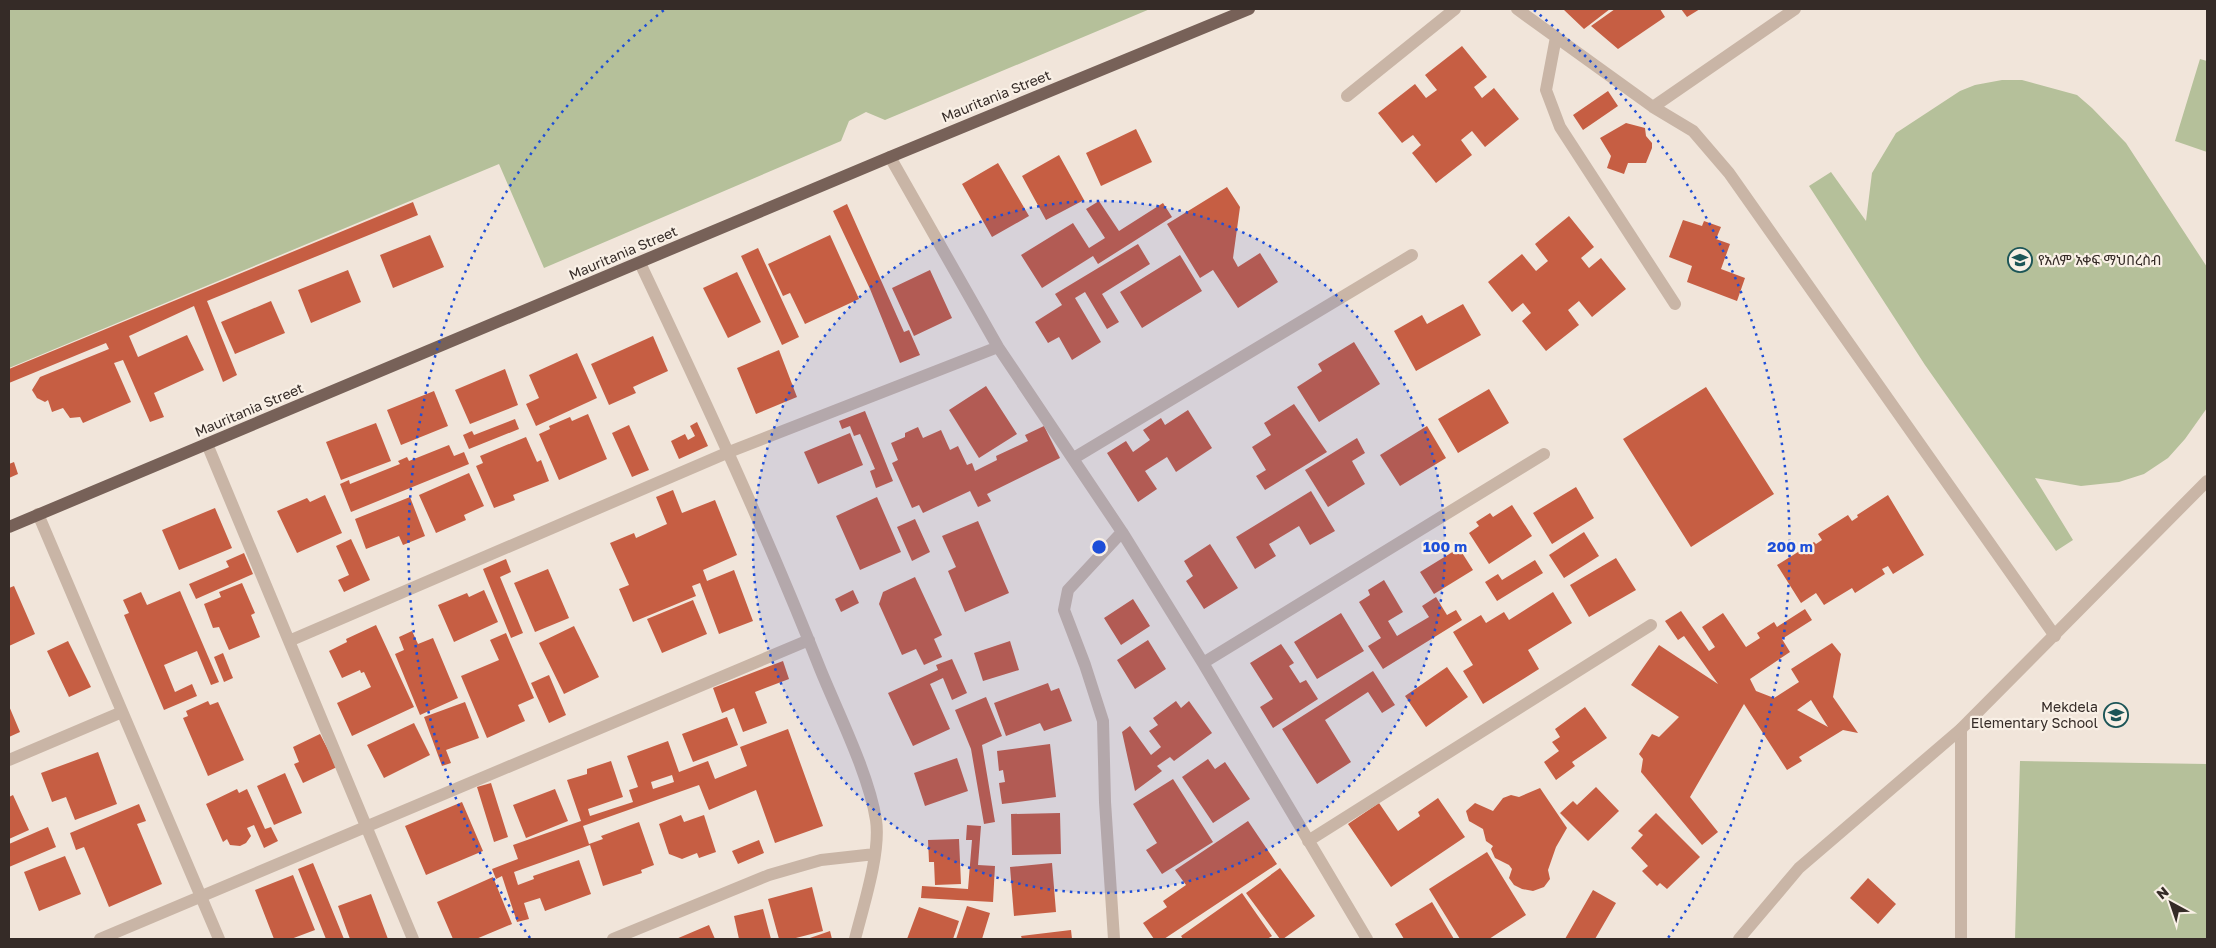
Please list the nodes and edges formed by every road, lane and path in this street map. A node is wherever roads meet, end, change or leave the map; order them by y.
1 (1249, 9) edge
2 (1455, 9) edge
3 (1516, 9) edge
4 (1795, 9) edge
5 (1556, 37) junction
6 (1347, 96) dead end
7 (1653, 107) junction
8 (890, 156) junction
9 (1412, 256) dead end
10 (640, 263) junction
11 (1675, 304) dead end
12 (998, 347) junction
13 (207, 444) junction
14 (729, 452) junction
15 (1544, 454) dead end
16 (1074, 458) junction
17 (2207, 481) edge
18 (38, 514) junction
19 (9, 527) edge
20 (1122, 532) junction
21 (1651, 625) dead end
22 (2055, 636) junction
23 (809, 640) junction
24 (289, 641) junction
25 (1203, 663) junction
26 (122, 712) junction
27 (1961, 729) junction
28 (9, 760) edge
29 (366, 827) junction
30 (1308, 841) junction
31 (875, 854) junction
32 (201, 897) junction
33 (100, 939) edge
34 (219, 939) edge
35 (412, 939) edge
36 (613, 939) edge
37 (856, 939) edge
38 (1114, 939) edge
39 (1367, 939) edge
40 (1739, 939) edge
41 (1961, 939) edge

1 - 8 main road, Mauritania Street
2 - 6 street
3 - 5 street
4 - 7 street
5 - 7 street
5 - 11 street
7 - 22 street
8 - 10 main road, Mauritania Street
8 - 12 street
9 - 16 street
10 - 13 main road, Mauritania Street
10 - 14 street
12 - 14 street
12 - 16 street
13 - 18 main road, Mauritania Street
13 - 24 street
14 - 23 street
14 - 24 street
15 - 25 street
16 - 20 street
17 - 22 street
18 - 19 main road, Mauritania Street
18 - 26 street
20 - 25 street
20 - 38 street
21 - 30 street
22 - 27 street
23 - 29 street
23 - 31 street
24 - 29 street
25 - 30 street
26 - 28 street
26 - 32 street
27 - 40 street
27 - 41 street
29 - 32 street
29 - 35 street
30 - 39 street
31 - 36 street
31 - 37 street
32 - 33 street
32 - 34 street

